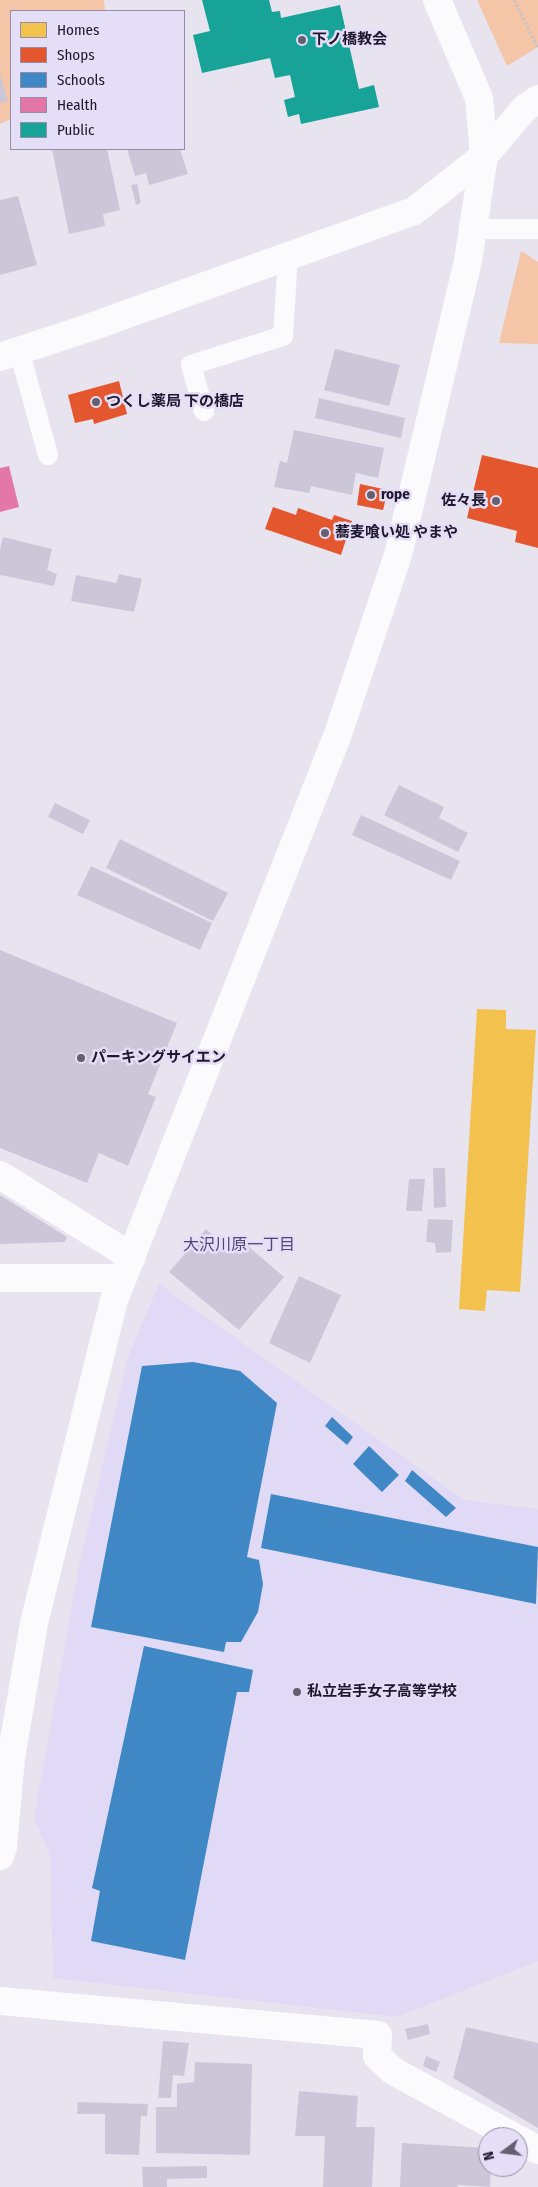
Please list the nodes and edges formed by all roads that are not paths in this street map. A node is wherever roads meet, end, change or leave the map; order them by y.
1 (437, 0) edge
2 (532, 104) edge
3 (484, 156) junction
4 (473, 229) junction
5 (538, 229) edge
6 (288, 256) junction
7 (10, 353) edge
8 (204, 411) dead end
9 (48, 455) dead end
10 (0, 1175) edge
11 (126, 1268) junction
12 (0, 1278) edge
13 (0, 1856) edge
14 (0, 2001) edge
15 (496, 2127) edge

1 - 3 street
2 - 3 street
3 - 4 street
3 - 6 street
4 - 5 lane
4 - 11 street
6 - 7 street
6 - 8 lane
7 - 9 lane
10 - 11 street
11 - 12 street
11 - 13 street
14 - 15 street

